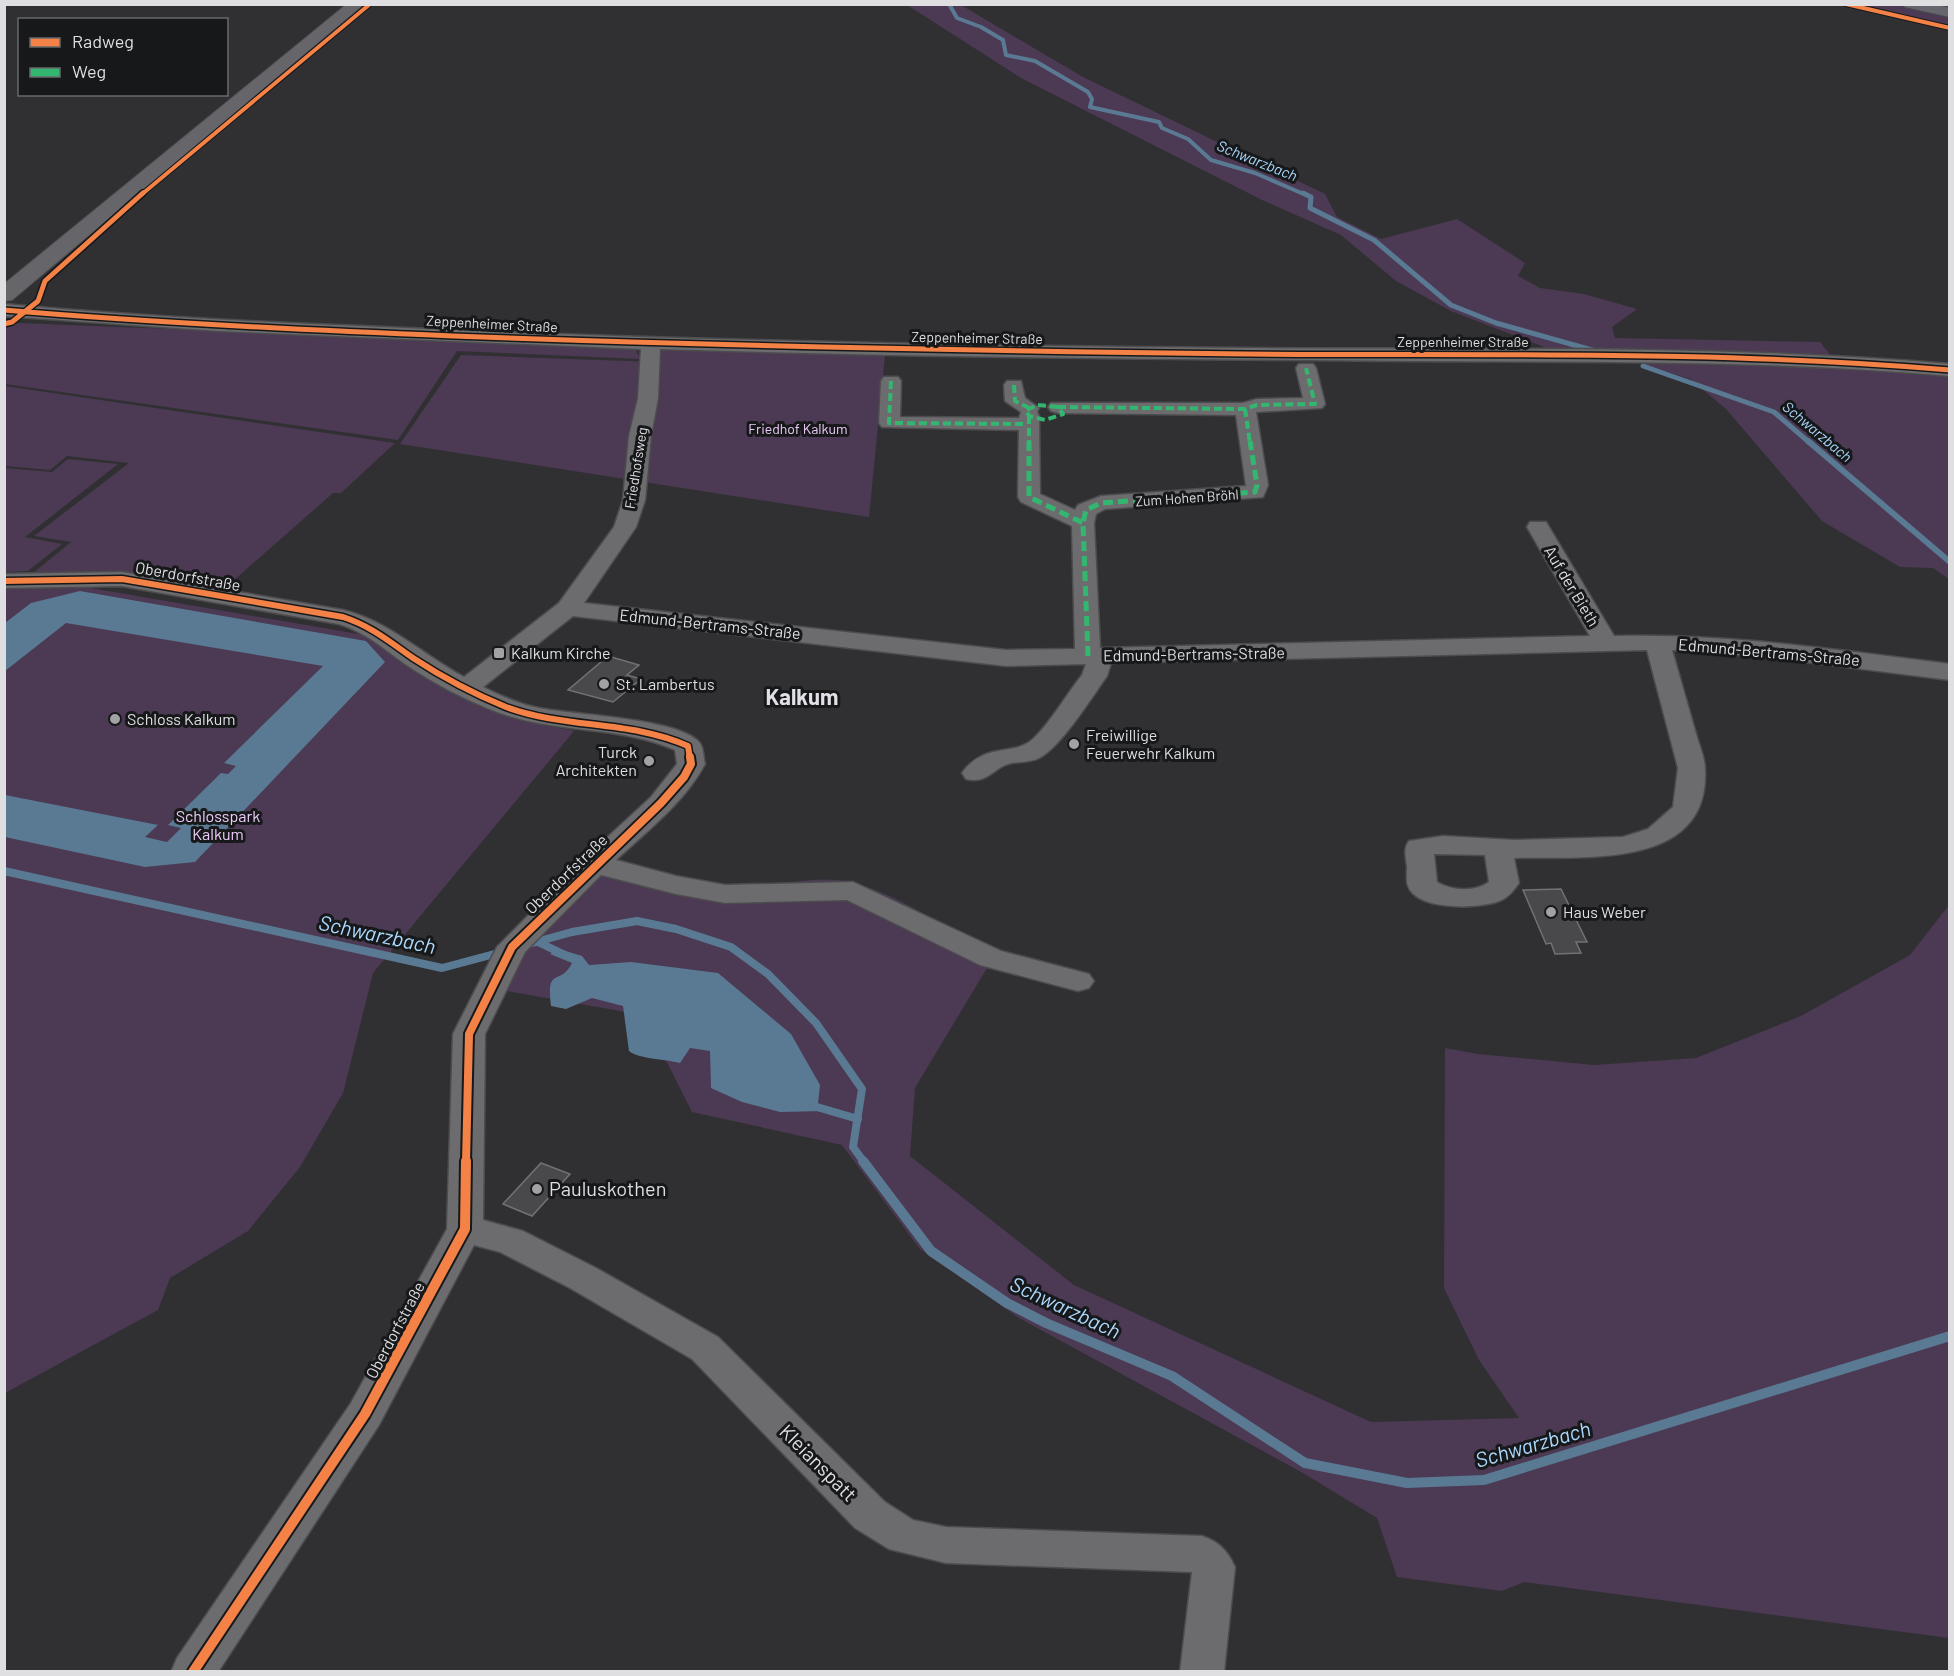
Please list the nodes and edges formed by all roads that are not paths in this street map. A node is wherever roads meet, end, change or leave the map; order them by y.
1 (357, 4) edge
2 (1910, 4) edge
3 (1933, 4) edge
4 (1950, 8) edge
5 (1950, 13) edge
6 (4, 295) edge
7 (4, 310) edge
8 (651, 345) junction
9 (1306, 368) dead end
10 (1950, 370) edge
11 (891, 381) dead end
12 (1014, 385) dead end
13 (1245, 409) junction
14 (1028, 416) junction
15 (1083, 523) junction
16 (1538, 527) dead end
17 (4, 581) edge
18 (568, 608) junction
19 (1657, 642) junction
20 (1607, 644) junction
21 (1094, 656) junction
22 (1950, 672) edge
23 (467, 687) junction
24 (976, 774) dead end
25 (1498, 848) dead end
26 (595, 864) junction
27 (1078, 981) dead end
28 (465, 1229) junction
29 (193, 1671) edge
30 (1202, 1671) edge

1 - 6 main road
2 - 5 highway
3 - 4 highway
7 - 8 street, Zeppenheimer Straße
8 - 10 street, Zeppenheimer Straße
8 - 18 street, Friedhofsweg
9 - 13 street
11 - 14 street
12 - 14 street
13 - 14 street
13 - 15 street, Zum Hohen Bröhl
14 - 15 street
15 - 21 street
16 - 20 street, Auf der Bieth
17 - 23 street, Oberdorfstraße
18 - 21 street, Edmund-Bertrams-Straße
18 - 23 street
19 - 20 street, Edmund-Bertrams-Straße
19 - 22 street, Edmund-Bertrams-Straße
19 - 25 street
20 - 21 street, Edmund-Bertrams-Straße
21 - 24 street
23 - 26 street, Oberdorfstraße
26 - 27 street, Oberdorfstraße
26 - 28 street, Oberdorfstraße
28 - 29 street, Oberdorfstraße
28 - 30 street, Kleianspatt

